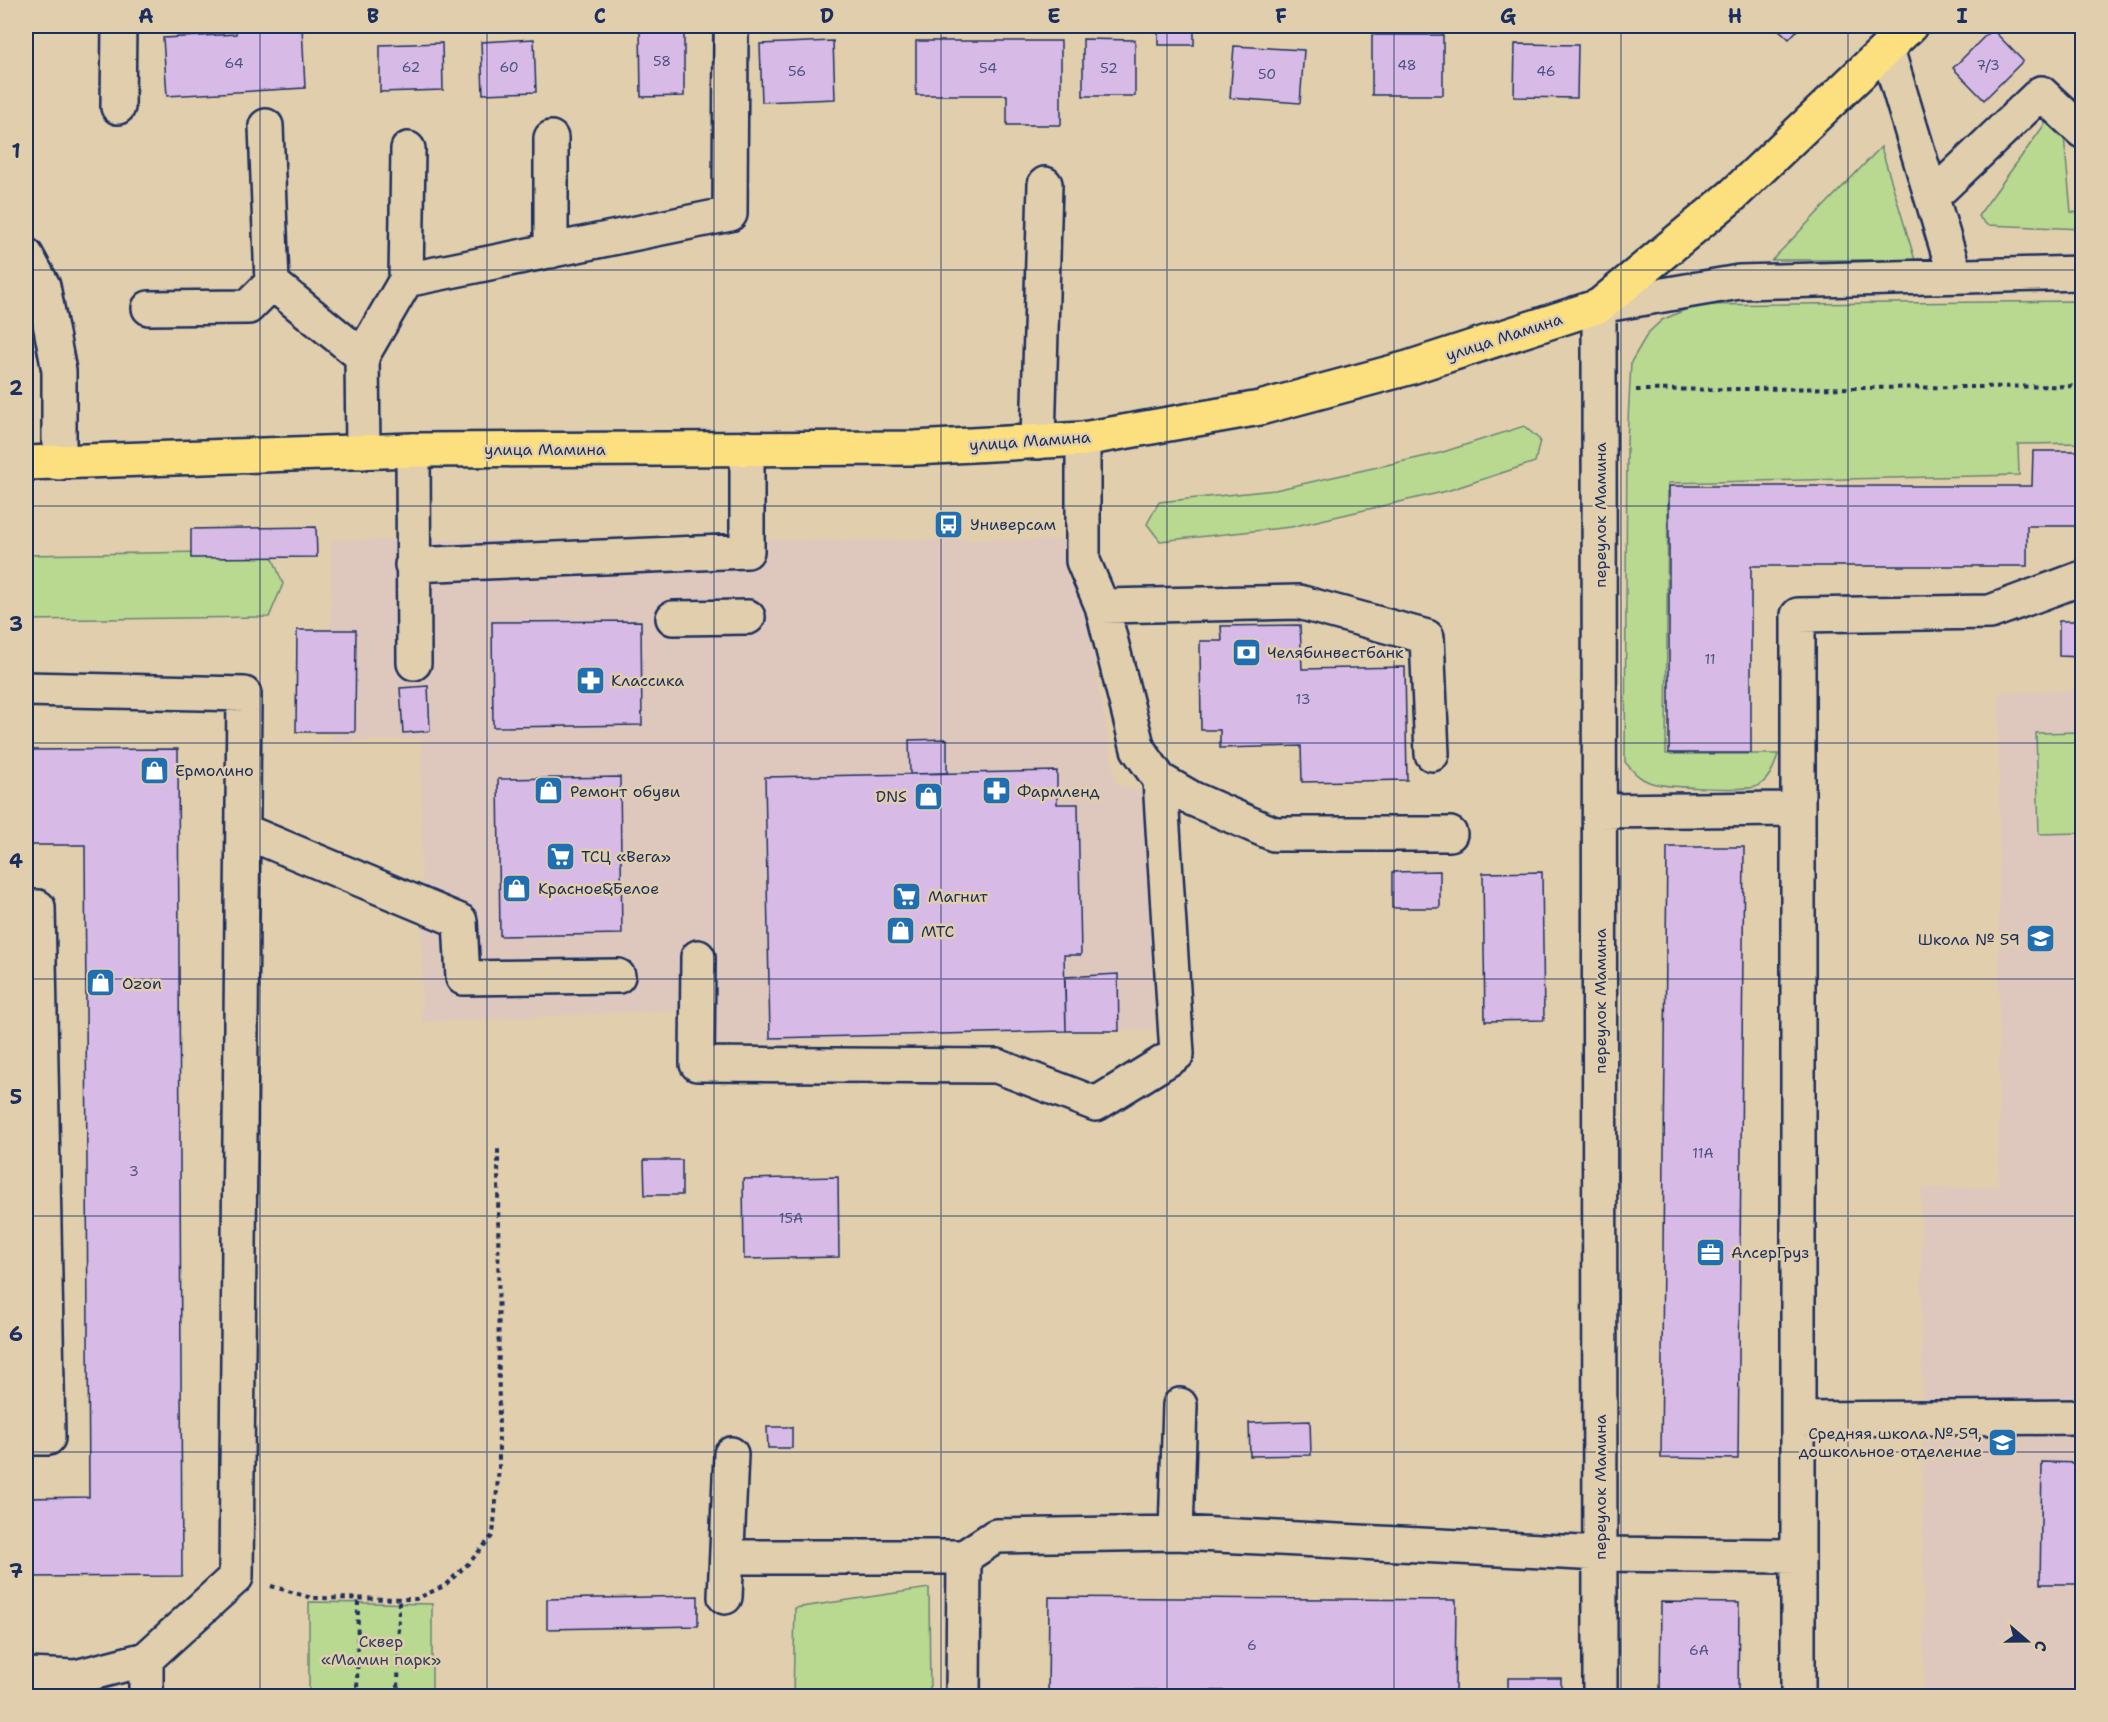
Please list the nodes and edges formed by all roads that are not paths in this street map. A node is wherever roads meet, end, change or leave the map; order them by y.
1 (119, 26) edge
2 (731, 26) edge
3 (1910, 26) edge
4 (1887, 49) junction
5 (118, 107) dead end
6 (266, 126) dead end
7 (2082, 131) edge
8 (551, 138) dead end
9 (408, 149) dead end
10 (1045, 184) dead end
11 (1932, 197) junction
12 (551, 251) junction
13 (26, 255) edge
14 (2082, 273) edge
15 (1955, 275) junction
16 (406, 280) junction
17 (272, 283) junction
18 (1599, 306) junction
19 (148, 308) dead end
20 (362, 356) junction
21 (1083, 439) junction
22 (1038, 442) junction
23 (747, 448) junction
24 (412, 450) junction
25 (363, 452) junction
26 (26, 463) edge
27 (59, 463) junction
28 (412, 566) junction
29 (2082, 578) edge
30 (1102, 606) junction
31 (748, 617) dead end
32 (673, 618) dead end
33 (414, 663) dead end
34 (26, 689) edge
35 (1432, 754) dead end
36 (1160, 780) junction
37 (1798, 809) junction
38 (1600, 811) junction
39 (244, 831) junction
40 (1450, 834) dead end
41 (26, 907) edge
42 (698, 957) dead end
43 (618, 976) dead end
44 (1180, 1405) dead end
45 (2082, 1417) edge
46 (1798, 1419) junction
47 (26, 1438) edge
48 (731, 1454) dead end
49 (1176, 1533) junction
50 (1600, 1554) junction
51 (1798, 1556) junction
52 (729, 1557) junction
53 (964, 1557) junction
54 (725, 1597) dead end
55 (146, 1659) junction
56 (26, 1675) edge
57 (76, 1687) edge
58 (146, 1696) edge
59 (963, 1696) edge
60 (1600, 1696) edge
61 (1798, 1696) edge

1 - 5 street
2 - 12 street
3 - 4 main road, улица Мамина
4 - 11 street
4 - 18 main road, улица Мамина
6 - 17 street
7 - 11 street
8 - 12 street
9 - 16 street
10 - 22 street
11 - 15 street
12 - 16 street
13 - 27 street
14 - 15 street
15 - 18 street
16 - 20 street
17 - 19 street
17 - 20 street
18 - 21 main road, улица Мамина
18 - 38 street, переулок Мамина
20 - 25 street
21 - 22 main road, улица Мамина
21 - 30 street
22 - 23 main road, улица Мамина
23 - 24 main road, улица Мамина
23 - 28 street
24 - 25 main road, улица Мамина
24 - 28 street
25 - 27 main road, улица Мамина
26 - 27 main road, улица Мамина
28 - 33 street
29 - 37 street
30 - 35 street
30 - 36 street
31 - 32 street
34 - 39 street
36 - 40 street
36 - 42 street
37 - 38 street
37 - 46 street
38 - 50 street, переулок Мамина
39 - 43 street
39 - 55 street
41 - 47 street
44 - 49 street
45 - 46 street
46 - 51 street
48 - 52 street
49 - 50 street
49 - 53 street
50 - 51 street
50 - 60 street, переулок Мамина
51 - 61 street
52 - 53 street
52 - 54 street
53 - 59 street
55 - 57 street
55 - 58 street
56 - 57 street

